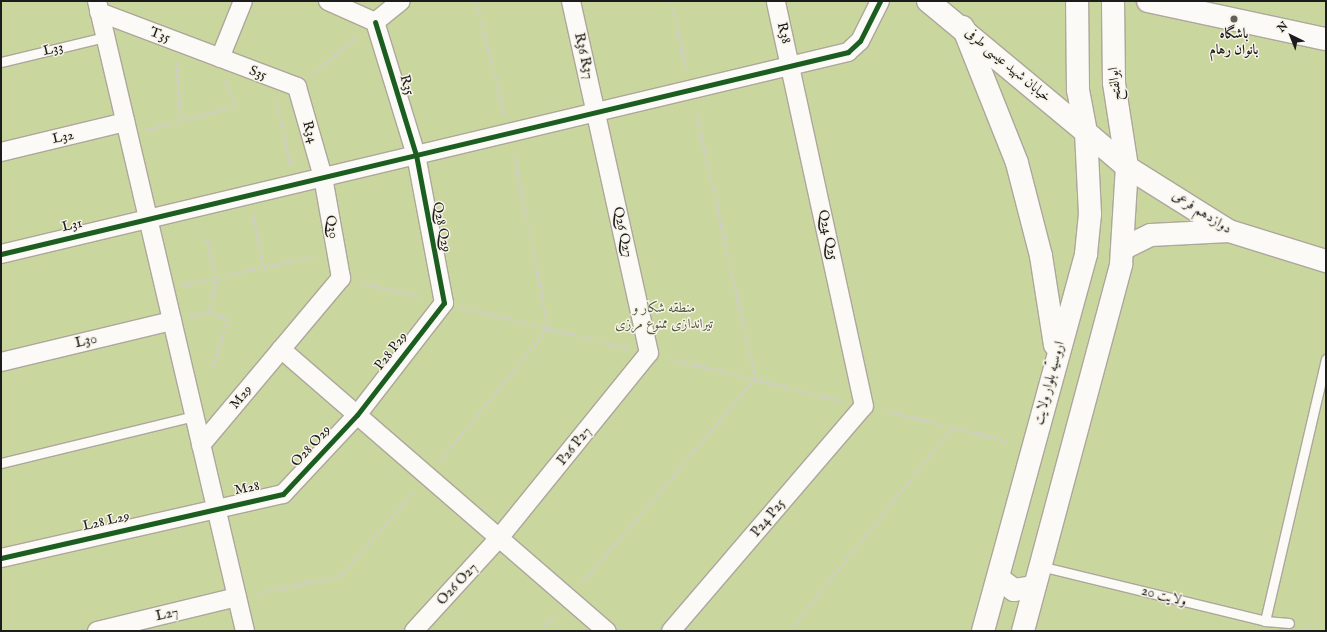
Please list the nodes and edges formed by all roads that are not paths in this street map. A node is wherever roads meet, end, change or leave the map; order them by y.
1 (243, 1) edge
2 (328, 1) edge
3 (400, 1) edge
4 (571, 1) edge
5 (776, 1) edge
6 (928, 1) edge
7 (1077, 1) edge
8 (1113, 1) edge
9 (1148, 1) edge
10 (878, 2) edge
11 (98, 6) edge
12 (375, 22) junction
13 (963, 27) junction
14 (105, 37) junction
15 (1326, 39) edge
16 (220, 58) junction
17 (1, 62) edge
18 (792, 65) junction
19 (296, 87) joint
20 (597, 112) junction
21 (133, 123) junction
22 (1086, 132) junction
23 (1, 152) edge
24 (416, 155) junction
25 (1127, 167) junction
26 (321, 170) junction
27 (148, 219) junction
28 (1229, 231) junction
29 (1122, 249) junction
30 (1, 254) edge
31 (1326, 261) edge
32 (340, 278) joint
33 (444, 303) joint
34 (182, 320) junction
35 (281, 349) junction
36 (649, 353) joint
37 (1056, 353) junction
38 (1326, 359) edge
39 (1, 362) edge
40 (864, 406) joint
41 (358, 415) junction
42 (194, 416) junction
43 (201, 444) junction
44 (1, 463) edge
45 (283, 494) joint
46 (216, 507) junction
47 (499, 538) junction
48 (1, 558) edge
49 (1040, 566) junction
50 (998, 578) junction
51 (1034, 587) junction
52 (237, 597) junction
53 (1265, 621) junction
54 (1289, 623) road end
55 (97, 631) edge
56 (245, 631) edge
57 (414, 631) edge
58 (606, 631) edge
59 (671, 631) edge
60 (983, 631) edge
61 (1023, 631) edge

1 - 16 street
2 - 12 street
3 - 12 street
4 - 20 street, R36 R37
5 - 18 street, R38
6 - 13 main road, خیابان شهید عیسی طرفی
7 - 22 main road
8 - 25 main road, ابوالفتح
9 - 15 main road
10 - 18 street, L31
11 - 14 street
11 - 16 street, T35
12 - 24 street, R35
13 - 22 main road, خیابان شهید عیسی طرفی
13 - 37 main road
14 - 17 lane, L33
14 - 21 street
16 - 19 street, S35
18 - 20 street, L31
18 - 40 street, Q24 Q25
19 - 26 street, R34
20 - 24 street, L31
20 - 36 street, Q26 Q27
21 - 23 street, L32
21 - 27 street
22 - 25 main road, خیابان شهید عیسی طرفی
22 - 37 main road, اروسیّه بلوار ولایت
24 - 26 street, L31
24 - 33 street, Q28 Q29
25 - 28 main road, دوازدهم فرعی
25 - 29 main road
26 - 27 street, L31
26 - 32 street, Q30
27 - 30 street, L31
27 - 34 street
28 - 29 main road
28 - 31 main road, دوازدهم فرعی
29 - 49 main road
32 - 35 street, M29
33 - 41 street, P28 P29
34 - 39 street, L30
34 - 42 street
35 - 41 street
35 - 43 street, M29
36 - 47 street, P26 P27
37 - 50 main road, اروسیّه بلوار ولایت
38 - 53 lane
40 - 59 street, P24 P25
41 - 45 street, O28 O29
41 - 47 street
42 - 43 street
42 - 44 lane
43 - 46 street
45 - 46 street, M28
46 - 48 street, L28 L29
46 - 52 street
47 - 57 street, O26 O27
47 - 58 street
49 - 51 main road
49 - 53 lane, ولایت 20
50 - 51 main road
50 - 60 main road, اروسیّه بلوار ولایت
51 - 61 main road
52 - 55 street, L27
52 - 56 street
53 - 54 lane, ولایت 20

